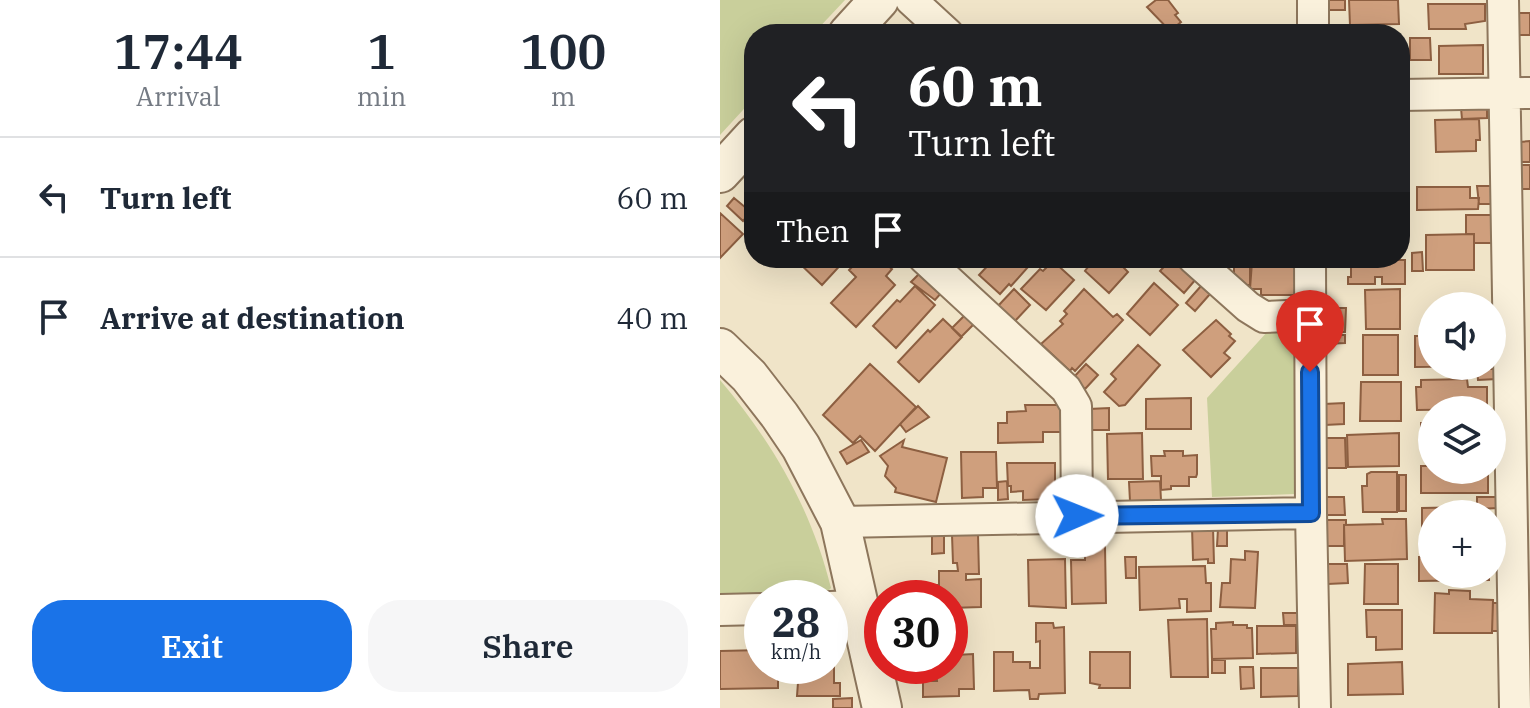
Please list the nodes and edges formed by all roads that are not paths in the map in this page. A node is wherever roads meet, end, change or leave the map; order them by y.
1 (879, 0) edge
2 (911, 0) edge
3 (1313, 0) edge
4 (1503, 0) edge
5 (857, 24) edge
6 (937, 24) edge
7 (1313, 24) edge
8 (1517, 92) edge
9 (1410, 95) edge
10 (744, 147) edge
11 (720, 173) edge
12 (935, 268) edge
13 (1204, 268) edge
14 (1310, 268) edge
15 (1309, 315) junction
16 (720, 348) edge
17 (1311, 513) junction
18 (1077, 516) junction
19 (840, 522) junction
20 (843, 580) edge
21 (744, 609) edge
22 (720, 610) edge
23 (848, 618) edge
24 (882, 708) edge
25 (1315, 708) edge
26 (1515, 708) edge

1 - 5 street
2 - 6 street
3 - 7 street
4 - 8 street
8 - 9 street
8 - 26 street
10 - 11 street
12 - 18 street
13 - 15 street
14 - 15 street
15 - 17 street
16 - 19 street
17 - 18 street
17 - 25 street
18 - 19 street
19 - 20 street
21 - 22 street
23 - 24 street

